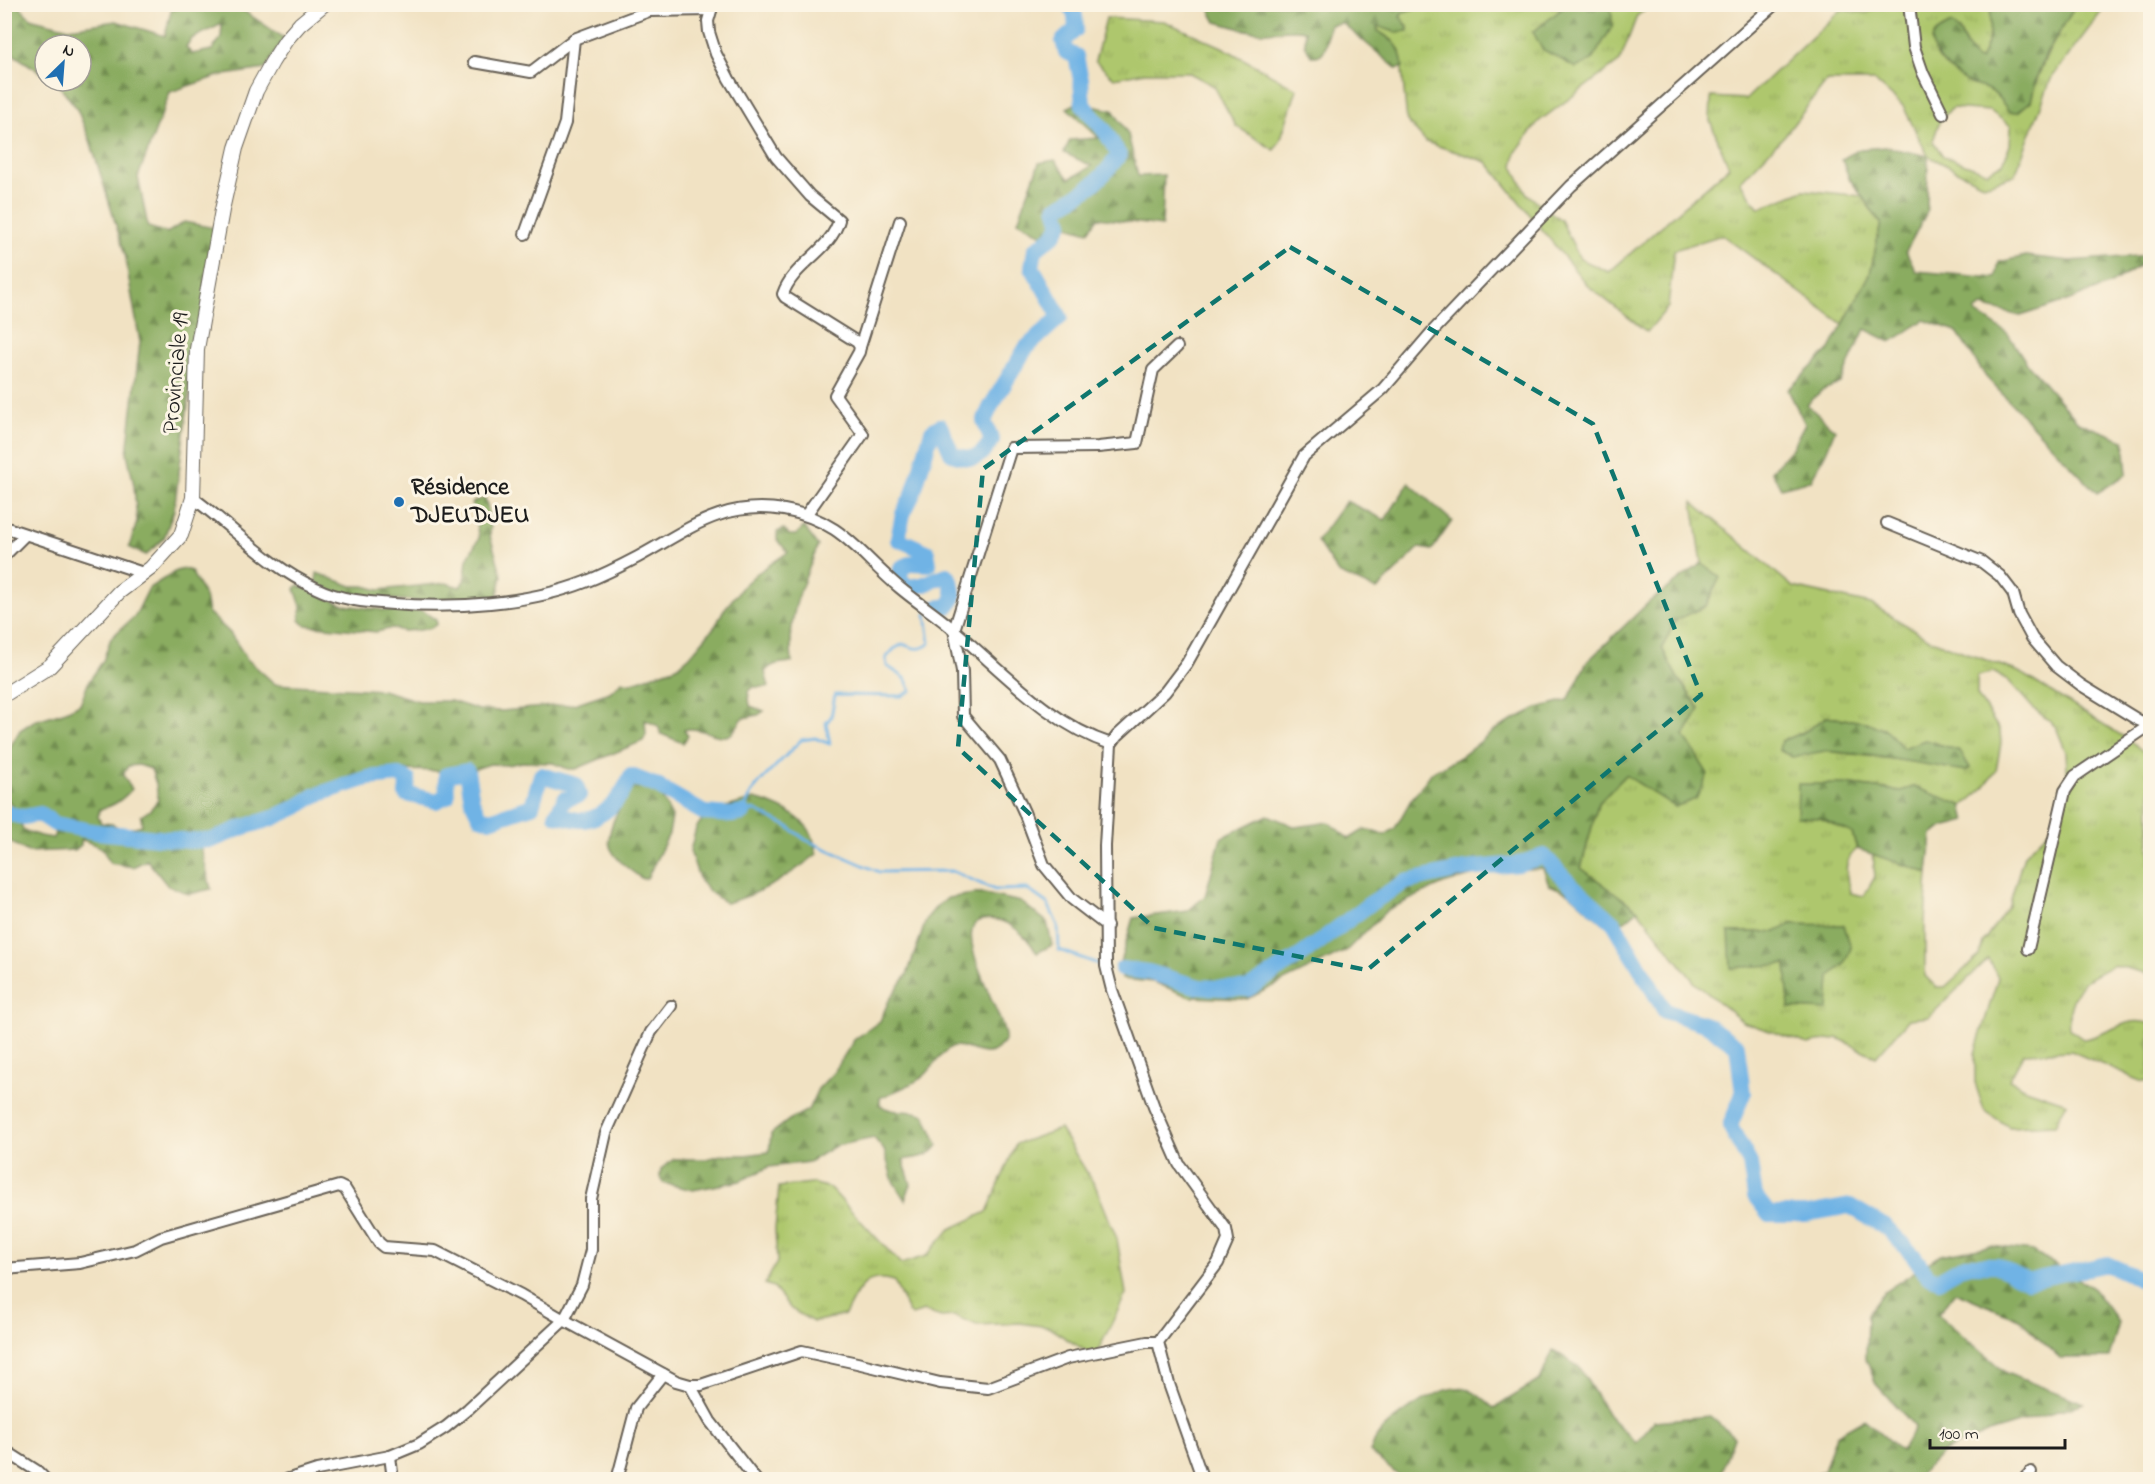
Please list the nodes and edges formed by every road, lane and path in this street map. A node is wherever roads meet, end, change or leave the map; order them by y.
1 (324, 4) edge
2 (1775, 4) edge
3 (1909, 4) edge
4 (712, 7) edge
5 (574, 39) junction
6 (474, 62) dead end
7 (1943, 114) dead end
8 (900, 220) dead end
9 (525, 234) dead end
10 (860, 346) junction
11 (1177, 347) dead end
12 (193, 498) junction
13 (806, 515) junction
14 (1887, 523) dead end
15 (4, 527) edge
16 (25, 535) junction
17 (4, 556) edge
18 (143, 573) junction
19 (954, 630) junction
20 (4, 695) edge
21 (2151, 725) edge
22 (1111, 744) junction
23 (1107, 926) junction
24 (2028, 949) dead end
25 (671, 1006) dead end
26 (4, 1269) edge
27 (564, 1320) junction
28 (1158, 1342) junction
29 (663, 1374) junction
30 (690, 1385) junction
31 (4, 1450) edge
32 (390, 1456) junction
33 (46, 1479) edge
34 (286, 1479) edge
35 (393, 1479) edge
36 (617, 1479) edge
37 (756, 1479) edge
38 (1203, 1479) edge

1 - 12 main road, Provinciale 19
2 - 22 street
3 - 7 street
4 - 5 street
4 - 10 street
5 - 6 street
5 - 9 street
8 - 10 street
10 - 13 street
11 - 19 street
12 - 13 street
12 - 18 main road, Provinciale 19
13 - 19 street
14 - 21 street
15 - 16 street
16 - 17 street
16 - 18 street
18 - 20 main road, Provinciale 19
19 - 22 street
19 - 23 street
21 - 24 street
22 - 23 street
23 - 28 street
25 - 27 street
26 - 27 street
27 - 29 street
27 - 32 street
28 - 30 street
28 - 38 street
29 - 30 street
29 - 36 street
30 - 37 street
31 - 33 street
32 - 34 street
32 - 35 street

